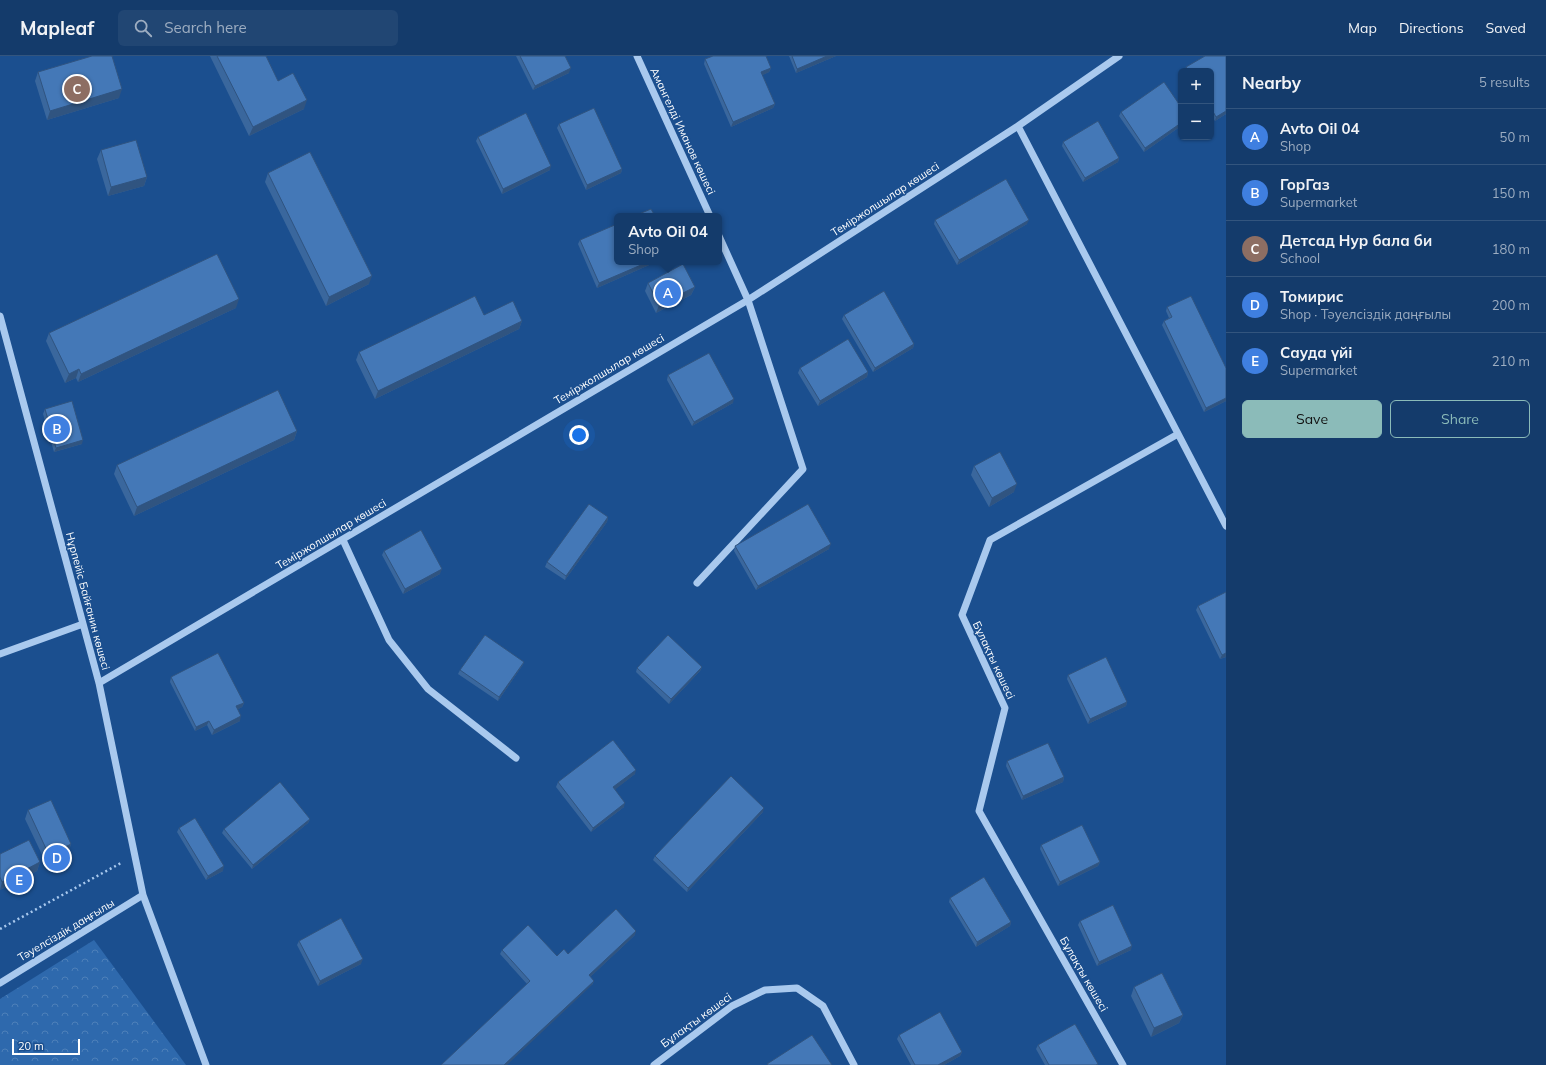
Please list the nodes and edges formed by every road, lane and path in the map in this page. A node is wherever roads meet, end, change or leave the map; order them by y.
1 (637, 56) edge
2 (1120, 56) edge
3 (1018, 126) junction
4 (709, 213) edge
5 (722, 243) edge
6 (748, 300) junction
7 (0, 316) edge
8 (1178, 434) junction
9 (1226, 526) edge
10 (343, 540) junction
11 (697, 583) dead end
12 (82, 624) junction
13 (0, 654) edge
14 (99, 683) junction
15 (516, 758) dead end
16 (135, 856) junction
17 (143, 895) junction
18 (0, 929) edge
19 (0, 983) edge
20 (206, 1065) edge
21 (654, 1065) edge
22 (854, 1065) edge
23 (1123, 1065) edge

1 - 4 street, Амангелді Иманов көшесі
2 - 3 street, Теміржолшылар көшесі
3 - 6 street, Теміржолшылар көшесі
3 - 8 street
5 - 6 street
6 - 10 street, Теміржолшылар көшесі
6 - 11 street
7 - 12 street, Нұрпейіс Байғанин көшесі
8 - 9 street
8 - 23 street, Бұлақты көшесі
10 - 14 street, Теміржолшылар көшесі
10 - 15 street
12 - 13 street
12 - 14 street, Нұрпейіс Байғанин көшесі
14 - 16 street, Нұрпейіс Байғанин көшесі
16 - 17 street, Нұрпейіс Байғанин көшесі
16 - 18 path
17 - 19 street, Тәуелсіздік даңғылы
17 - 20 street, Нұрпейіс Байғанин көшесі
21 - 22 street, Бұлақты көшесі

